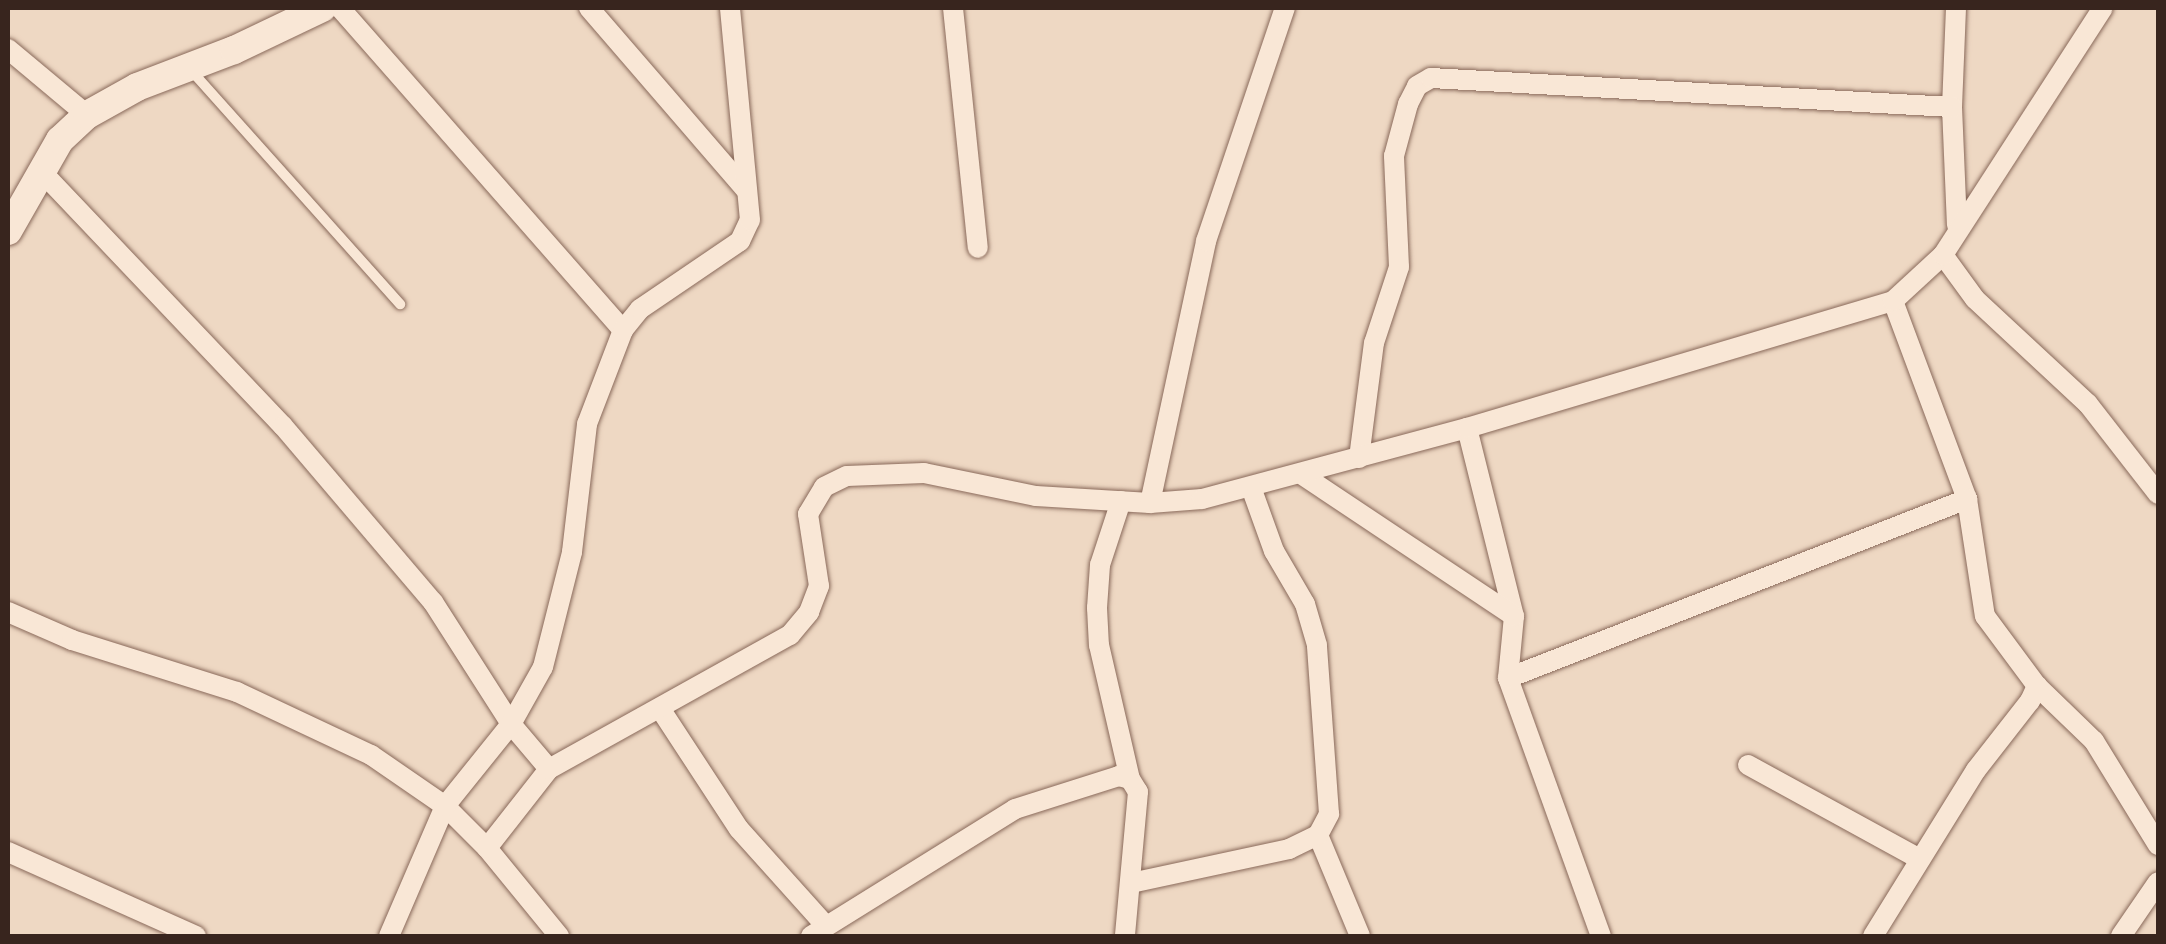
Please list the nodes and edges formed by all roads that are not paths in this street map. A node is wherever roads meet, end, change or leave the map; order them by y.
1 (340, 8) edge
2 (588, 8) edge
3 (730, 8) edge
4 (953, 8) edge
5 (1284, 8) edge
6 (1956, 8) edge
7 (2103, 8) edge
8 (301, 12) edge
9 (8, 49) edge
10 (188, 68) junction
11 (1952, 107) junction
12 (87, 115) junction
13 (40, 170) junction
14 (745, 189) junction
15 (8, 230) edge
16 (1956, 232) junction
17 (978, 248) dead end
18 (1943, 255) junction
19 (1894, 301) junction
20 (400, 304) dead end
21 (623, 330) junction
22 (1467, 428) junction
23 (1359, 458) junction
24 (1301, 474) junction
25 (2155, 481) edge
26 (1250, 487) junction
27 (1967, 499) junction
28 (1121, 501) junction
29 (1150, 503) junction
30 (8, 612) edge
31 (1514, 616) junction
32 (1508, 678) junction
33 (2036, 686) junction
34 (660, 710) junction
35 (511, 724) junction
36 (1748, 765) dead end
37 (549, 769) junction
38 (1130, 779) junction
39 (445, 806) junction
40 (1318, 835) junction
41 (2158, 845) edge
42 (487, 848) junction
43 (8, 852) edge
44 (1920, 859) junction
45 (2158, 882) edge
46 (1131, 883) junction
47 (818, 931) edge
48 (196, 936) edge
49 (389, 936) edge
50 (559, 936) edge
51 (1125, 936) edge
52 (1360, 936) edge
53 (1601, 936) edge
54 (1872, 936) edge
55 (2121, 936) edge

1 - 21 street
2 - 14 street
3 - 14 street
4 - 17 street
5 - 29 street
6 - 11 street
7 - 16 street
8 - 10 street
9 - 12 street
10 - 12 street
10 - 20 lane
11 - 16 street
11 - 23 street
12 - 13 street
13 - 15 street
13 - 35 street
14 - 21 street
16 - 18 street
18 - 19 street
18 - 25 street
19 - 22 street
19 - 27 street
21 - 35 street
22 - 23 street
22 - 31 street
23 - 24 street
24 - 26 street
24 - 31 street
26 - 29 street
26 - 40 street
27 - 32 street
27 - 33 street
28 - 29 street
28 - 34 street
28 - 38 street
30 - 39 street
31 - 32 street
32 - 53 street
33 - 41 street
33 - 44 street
34 - 37 street
34 - 47 street
35 - 37 street
35 - 39 street
36 - 44 street
37 - 42 street
38 - 46 street
38 - 47 street
39 - 42 street
39 - 49 street
40 - 46 street
40 - 52 street
42 - 50 street
43 - 48 street
44 - 54 street
45 - 55 street
46 - 51 street

